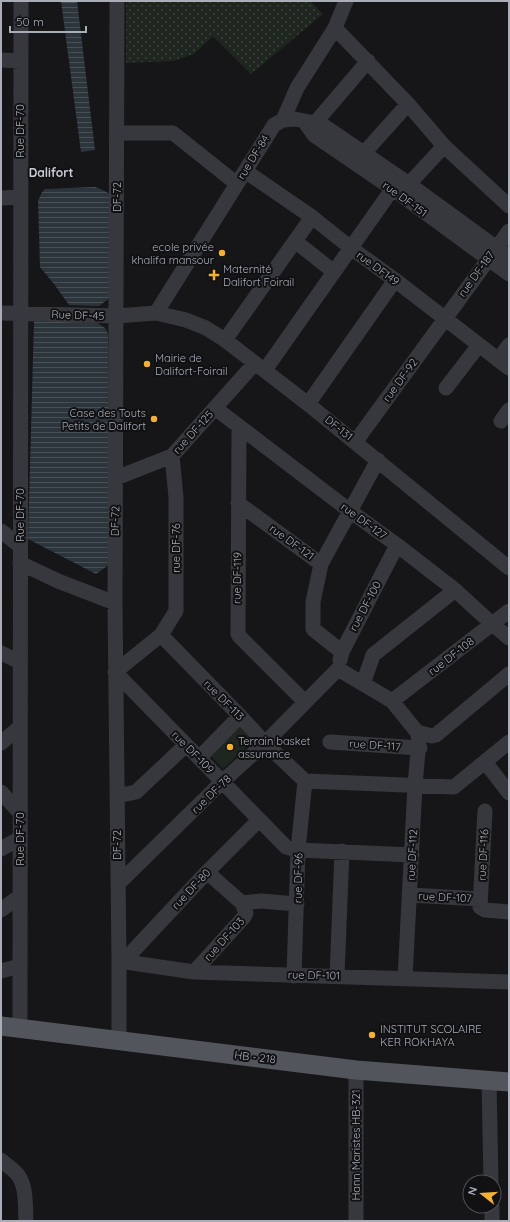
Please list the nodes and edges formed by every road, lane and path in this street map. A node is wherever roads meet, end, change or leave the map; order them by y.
1 (21, 1) edge
2 (117, 1) edge
3 (346, 1) edge
4 (335, 28) junction
5 (1, 60) edge
6 (20, 61) junction
7 (368, 61) junction
8 (408, 104) junction
9 (283, 120) junction
10 (309, 122) junction
11 (117, 133) junction
12 (444, 146) junction
13 (364, 153) junction
14 (245, 171) junction
15 (237, 184) junction
16 (400, 184) junction
17 (20, 197) junction
18 (1, 198) edge
19 (509, 206) edge
20 (312, 217) junction
21 (509, 231) edge
22 (295, 241) junction
23 (351, 248) junction
24 (492, 253) junction
25 (509, 257) edge
26 (334, 272) junction
27 (509, 274) edge
28 (395, 280) junction
29 (1, 313) edge
30 (20, 313) junction
31 (156, 313) junction
32 (116, 316) junction
33 (444, 318) junction
34 (225, 340) junction
35 (479, 345) junction
36 (509, 345) edge
37 (503, 364) edge
38 (260, 366) junction
39 (446, 388) dead end
40 (308, 404) junction
41 (215, 408) junction
42 (239, 426) junction
43 (356, 441) junction
44 (172, 456) junction
45 (378, 460) junction
46 (116, 478) junction
47 (238, 503) junction
48 (350, 511) junction
49 (1, 530) edge
50 (397, 545) junction
51 (20, 546) junction
52 (20, 563) junction
53 (321, 564) junction
54 (509, 568) edge
55 (455, 590) junction
56 (115, 603) junction
57 (509, 611) edge
58 (492, 624) junction
59 (161, 635) junction
60 (509, 638) edge
61 (342, 652) junction
62 (2, 654) edge
63 (20, 662) junction
64 (338, 669) junction
65 (115, 672) junction
66 (509, 674) edge
67 (363, 684) junction
68 (392, 701) junction
69 (305, 702) junction
70 (240, 716) junction
71 (20, 727) junction
72 (417, 732) junction
73 (330, 742) dead end
74 (509, 742) edge
75 (1, 743) edge
76 (265, 743) junction
77 (186, 745) junction
78 (420, 748) junction
79 (199, 758) junction
80 (485, 762) junction
81 (223, 781) junction
82 (305, 781) junction
83 (416, 785) junction
84 (1, 792) edge
85 (509, 793) edge
86 (117, 796) junction
87 (485, 811) dead end
88 (20, 813) junction
89 (259, 820) junction
90 (20, 838) junction
91 (1, 849) edge
92 (293, 849) junction
93 (342, 851) junction
94 (412, 855) junction
95 (208, 872) junction
96 (118, 884) junction
97 (410, 895) junction
98 (20, 896) junction
99 (480, 899) junction
100 (242, 903) junction
101 (297, 904) junction
102 (1, 910) edge
103 (509, 912) edge
104 (124, 961) junction
105 (20, 966) junction
106 (1, 971) edge
107 (194, 972) junction
108 (294, 976) junction
109 (337, 976) junction
110 (405, 978) junction
111 (509, 982) edge
112 (1, 1026) edge
113 (20, 1028) junction
114 (119, 1041) junction
115 (356, 1070) junction
116 (489, 1081) junction
117 (509, 1082) edge
118 (1, 1160) edge
119 (491, 1174) edge
120 (26, 1221) edge
121 (356, 1221) edge

1 - 6 street, Rue DF-70
2 - 11 street, DF-72 / DF-72
3 - 4 street, rue DF-84
4 - 7 street
4 - 9 street, rue DF-84
5 - 6 street
6 - 17 street, Rue DF-70
7 - 8 street
7 - 10 street
8 - 12 street
8 - 13 street
9 - 10 street, rue DF-151
9 - 14 street, rue DF-84
10 - 13 street, rue DF-151
10 - 16 street, rue DF-151
11 - 15 street
11 - 32 street, DF-72 / DF-72
12 - 16 street, rue DF-125
12 - 19 street
13 - 16 street, rue DF-151
14 - 15 street, rue DF-84
14 - 20 street, rue DF149
15 - 31 street, rue DF-84
16 - 23 street, rue DF-125
16 - 24 street, rue DF-151
17 - 18 street
17 - 30 street, Rue DF-70
20 - 22 street
20 - 23 street, rue DF149
21 - 24 street, rue DF-187
22 - 26 street
22 - 34 street
23 - 26 street, rue DF-125
23 - 28 street, rue DF149
24 - 25 street, rue DF-151
24 - 27 street, rue DF-151
24 - 33 street, rue DF-187
26 - 38 street, rue DF-125
28 - 33 street, rue DF149
28 - 40 street
29 - 30 street, Rue DF-45
30 - 32 street, Rue DF-45
30 - 51 street, Rue DF-70
31 - 32 street, Rue DF-45
31 - 34 street, DF-131
32 - 46 street, DF-72 / DF-72
33 - 35 street, rue DF149
33 - 43 street, rue DF-92
34 - 38 street, DF-131
35 - 37 street, rue DF149
35 - 39 street
36 - 37 street
38 - 40 street, DF-131
38 - 41 street, rue DF-125
40 - 43 street, DF-131
41 - 42 street, rue DF-127
41 - 44 street, rue DF-125
42 - 47 street, rue DF-119
42 - 48 street, rue DF-127
43 - 45 street, DF-131
44 - 46 street, rue DF-125
44 - 59 street, rue DF-76
45 - 48 street
45 - 54 street, DF-131
46 - 56 street, DF-72 / DF-72
47 - 53 street, rue DF-121
47 - 69 street, rue DF-119
48 - 50 street, rue DF-127
48 - 53 street
49 - 51 street
50 - 55 street, rue DF-127
50 - 61 street, rue DF-100
51 - 52 street, Rue DF-70
52 - 56 street
52 - 63 street, Rue DF-70
53 - 61 street, rue DF-121
55 - 58 street, rue DF-127
55 - 67 street
56 - 65 street, DF-72 / DF-72
57 - 58 street, rue DF-108
58 - 60 street, rue DF-127
58 - 68 street, rue DF-108
59 - 65 street, rue DF-76
59 - 70 street, rue DF-113
61 - 64 street, rue DF-100
62 - 63 street
63 - 71 street, Rue DF-70
64 - 67 street
64 - 69 street, rue DF-78
65 - 77 street, rue DF-109
65 - 86 street, DF-72 / DF-72
66 - 72 street
67 - 68 street
68 - 72 street
69 - 76 street, rue DF-78
70 - 76 street, rue DF-113
70 - 79 street
71 - 75 street
71 - 88 street, Rue DF-70
72 - 78 street, rue DF-112
73 - 78 street, rue DF-117
74 - 80 street
76 - 81 street, rue DF-78
76 - 82 street, rue DF-113
77 - 79 street, rue DF-109
77 - 86 street
78 - 83 street, rue DF-112
79 - 81 street, rue DF-109
80 - 83 street
80 - 85 street
81 - 89 street, rue DF-109
81 - 96 street, rue DF-78
82 - 83 street
82 - 92 street, rue DF-96
83 - 94 street, rue DF-112
84 - 88 street
86 - 96 street, DF-72 / DF-72
87 - 99 street, rue DF-116
88 - 90 street, Rue DF-70
89 - 92 street, rue DF-109
89 - 95 street, rue DF-80
90 - 91 street
90 - 98 street, Rue DF-70
92 - 93 street
92 - 101 street, rue DF-96
93 - 94 street
93 - 109 street
94 - 97 street, rue DF-112
95 - 100 street, rue DF-103
95 - 104 street, rue DF-80
96 - 104 street, DF-72 / DF-72
97 - 99 street, rue DF-107
97 - 110 street, rue DF-112
98 - 102 street
98 - 105 street, Rue DF-70
99 - 103 street
100 - 101 street
100 - 107 street, rue DF-103
101 - 108 street, rue DF-96
104 - 107 street, rue DF-101
104 - 114 street, DF-72 / DF-72
105 - 106 street
105 - 113 street, Rue DF-70
107 - 108 street, rue DF-101
108 - 109 street, rue DF-101
109 - 110 street, rue DF-101
110 - 111 street, rue DF-101
112 - 113 main road, HB - 218
113 - 114 main road, HB - 218
114 - 115 main road, HB - 218
115 - 116 main road, HB - 218
115 - 121 street, Hann Maristes HB-321
116 - 117 main road, HB - 218
116 - 119 street
118 - 120 street

